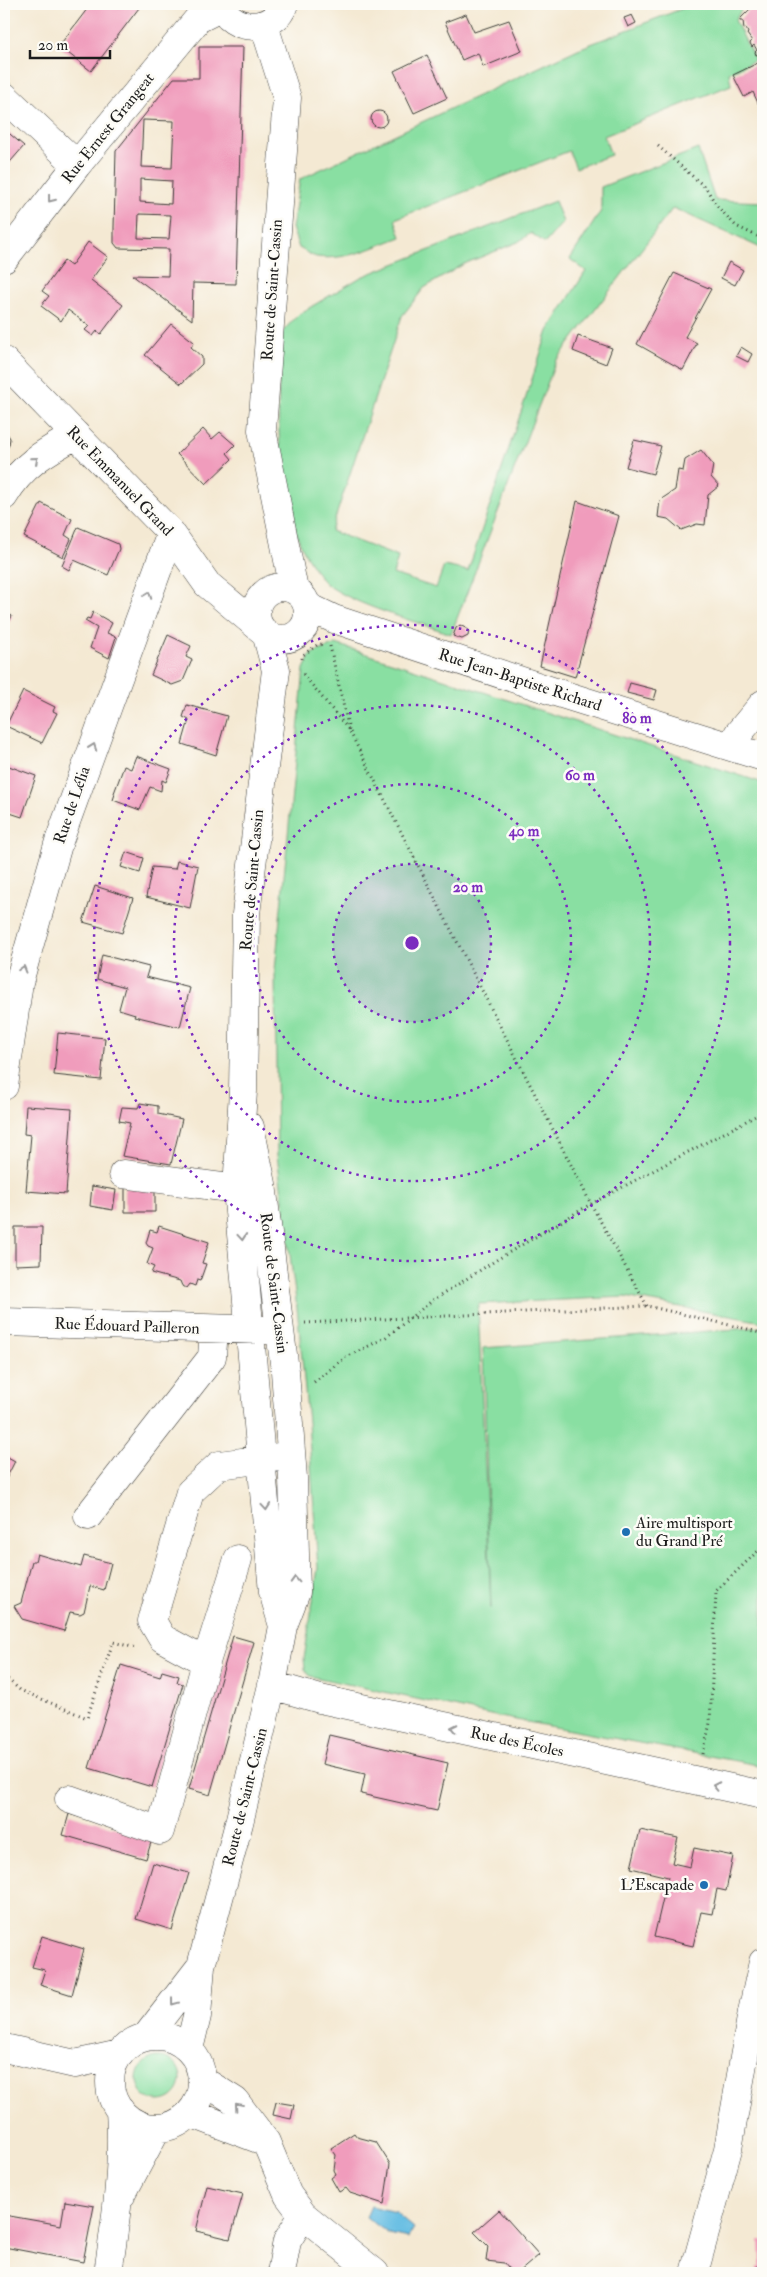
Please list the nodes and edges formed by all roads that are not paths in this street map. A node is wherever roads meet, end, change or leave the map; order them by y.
1 (284, 4) edge
2 (221, 6) edge
3 (264, 25) junction
4 (4, 96) edge
5 (77, 165) junction
6 (4, 259) edge
7 (4, 361) edge
8 (76, 435) junction
9 (4, 496) edge
10 (171, 533) junction
11 (283, 613) junction
12 (763, 704) edge
13 (732, 746) junction
14 (763, 757) edge
15 (4, 1086) edge
16 (123, 1174) dead end
17 (250, 1187) junction
18 (4, 1322) edge
19 (214, 1328) junction
20 (250, 1330) junction
21 (278, 1464) junction
22 (88, 1516) dead end
23 (238, 1559) dead end
24 (283, 1626) junction
25 (206, 1662) junction
26 (272, 1685) junction
27 (763, 1795) edge
28 (69, 1799) dead end
29 (763, 1962) edge
30 (201, 1966) junction
31 (146, 2037) junction
32 (4, 2048) edge
33 (189, 2049) junction
34 (120, 2054) junction
35 (75, 2064) junction
36 (202, 2080) junction
37 (116, 2103) junction
38 (190, 2113) junction
39 (157, 2128) junction
40 (266, 2142) junction
41 (118, 2201) junction
42 (303, 2215) junction
43 (108, 2273) edge
44 (281, 2273) edge
45 (375, 2273) edge
46 (694, 2273) edge

1 - 3 street
2 - 3 street
2 - 5 street, Rue Ernest Grangeat
3 - 11 street, Route de Saint-Cassin
4 - 5 street
5 -> 6 street, Rue Ernest Grangeat
7 - 8 street, Rue Emmanuel Grand
9 -> 8 street
8 - 10 street, Rue Emmanuel Grand
10 - 11 street, Rue Emmanuel Grand
15 -> 10 street, Rue de Lélia
11 - 13 street, Rue Jean-Baptiste Richard
11 - 17 street, Route de Saint-Cassin
12 - 13 street
13 - 14 street, Rue Jean-Baptiste Richard
16 - 17 street
17 -> 20 street, Route de Saint-Cassin
17 - 21 street, Route de Saint-Cassin
18 - 19 street, Rue Édouard Pailleron
19 - 20 street, Rue Édouard Pailleron
19 - 22 street
20 - 21 street, Route de Saint-Cassin
21 -> 24 street, Route de Saint-Cassin
24 -> 21 street, Route de Saint-Cassin
21 - 25 street
23 - 25 street
24 - 26 street, Route de Saint-Cassin
25 - 28 street
27 -> 26 street, Rue des Écoles
26 - 30 street, Route de Saint-Cassin
29 - 46 street
30 -> 31 street, Route de Saint-Cassin
30 - 33 street, Route de Saint-Cassin
31 - 33 street
31 - 34 street
32 - 35 street
33 - 36 street
34 - 35 street
34 - 37 street
35 - 37 street
36 - 38 street
40 -> 36 street
37 - 39 street
37 - 41 street
38 - 39 street
38 - 40 street
39 - 41 street
40 - 42 street
41 - 43 street
42 - 44 street
42 - 45 street

